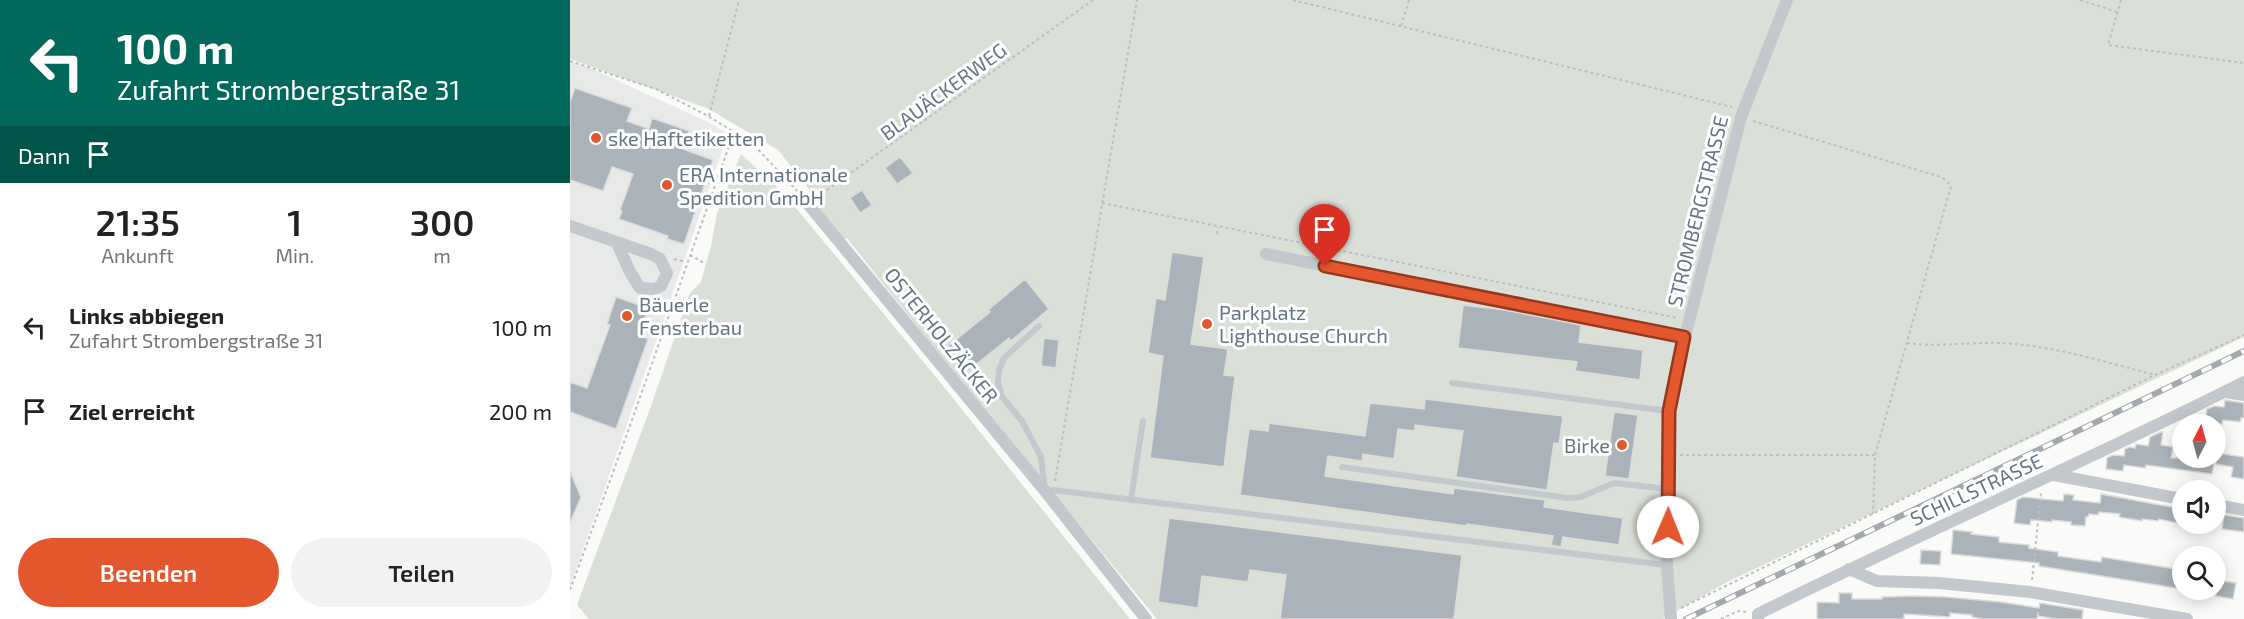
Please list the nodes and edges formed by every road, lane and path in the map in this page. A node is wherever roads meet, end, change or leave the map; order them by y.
1 (739, 0) edge
2 (1093, 0) edge
3 (1137, 0) edge
4 (1293, 0) edge
5 (1409, 0) edge
6 (1787, 0) edge
7 (2080, 0) edge
8 (2121, 0) edge
9 (2117, 12) junction
10 (1401, 26) junction
11 (570, 62) edge
12 (2244, 63) edge
13 (1742, 113) junction
14 (708, 116) junction
15 (734, 132) junction
16 (1102, 203) junction
17 (808, 204) junction
18 (570, 226) edge
19 (1218, 227) junction
20 (1217, 234) dead end
21 (617, 243) junction
22 (690, 254) junction
23 (1266, 254) dead end
24 (706, 264) dead end
25 (1689, 321) junction
26 (1039, 326) dead end
27 (2244, 335) edge
28 (1684, 337) junction
29 (1907, 343) junction
30 (2155, 375) junction
31 (2244, 382) edge
32 (1452, 383) dead end
33 (2225, 392) junction
34 (2244, 395) edge
35 (1669, 411) junction
36 (1143, 421) dead end
37 (1670, 455) junction
38 (1875, 455) junction
39 (1342, 467) dead end
40 (2048, 478) junction
41 (1669, 489) junction
42 (1049, 491) junction
43 (2172, 497) edge
44 (1131, 500) junction
45 (2226, 507) edge
46 (2244, 510) edge
47 (1873, 514) junction
48 (1667, 566) junction
49 (1849, 569) junction
50 (570, 590) edge
51 (2030, 592) junction
52 (1671, 616) edge
53 (1758, 616) edge
54 (1146, 619) edge
55 (1721, 619) edge
56 (2187, 619) edge

1 - 14 path
2 - 17 path, BLAUÄCKERWEG
3 - 16 path
4 - 10 path
5 - 10 path
6 - 13 street, STROMBERGSTRASSE
7 - 9 path
8 - 9 path
9 - 12 path
10 - 13 path
11 - 14 path
13 - 25 street, STROMBERGSTRASSE
13 - 29 path
14 - 15 path
15 - 17 path
15 - 22 path
16 - 19 path
16 - 42 path
17 - 42 street, OSTERHOLZÄCKER
18 - 21 street
19 - 20 path
19 - 25 path
21 - 21 street
22 - 24 path
22 - 50 path
23 - 28 street
25 - 28 street, STROMBERGSTRASSE
26 - 42 lane, OSTERHOLZÄCKER
27 - 30 path
28 - 35 street, STROMBERGSTRASSE
29 - 30 path
29 - 38 path
30 - 47 path
31 - 33 street, SCHILLSTRASSE
32 - 35 lane
33 - 34 street
33 - 40 street, SCHILLSTRASSE
35 - 37 street, STROMBERGSTRASSE
36 - 44 lane
37 - 38 path
37 - 41 street, STROMBERGSTRASSE
38 - 47 path
39 - 41 lane
40 - 43 street
40 - 49 street, SCHILLSTRASSE
40 - 51 path
41 - 48 street, STROMBERGSTRASSE
42 - 44 lane
42 - 54 street, OSTERHOLZÄCKER
44 - 48 lane
45 - 46 street
47 - 52 path
48 - 52 street, STROMBERGSTRASSE
49 - 51 street
49 - 53 street, SCHILLSTRASSE
51 - 56 street
53 - 55 path

